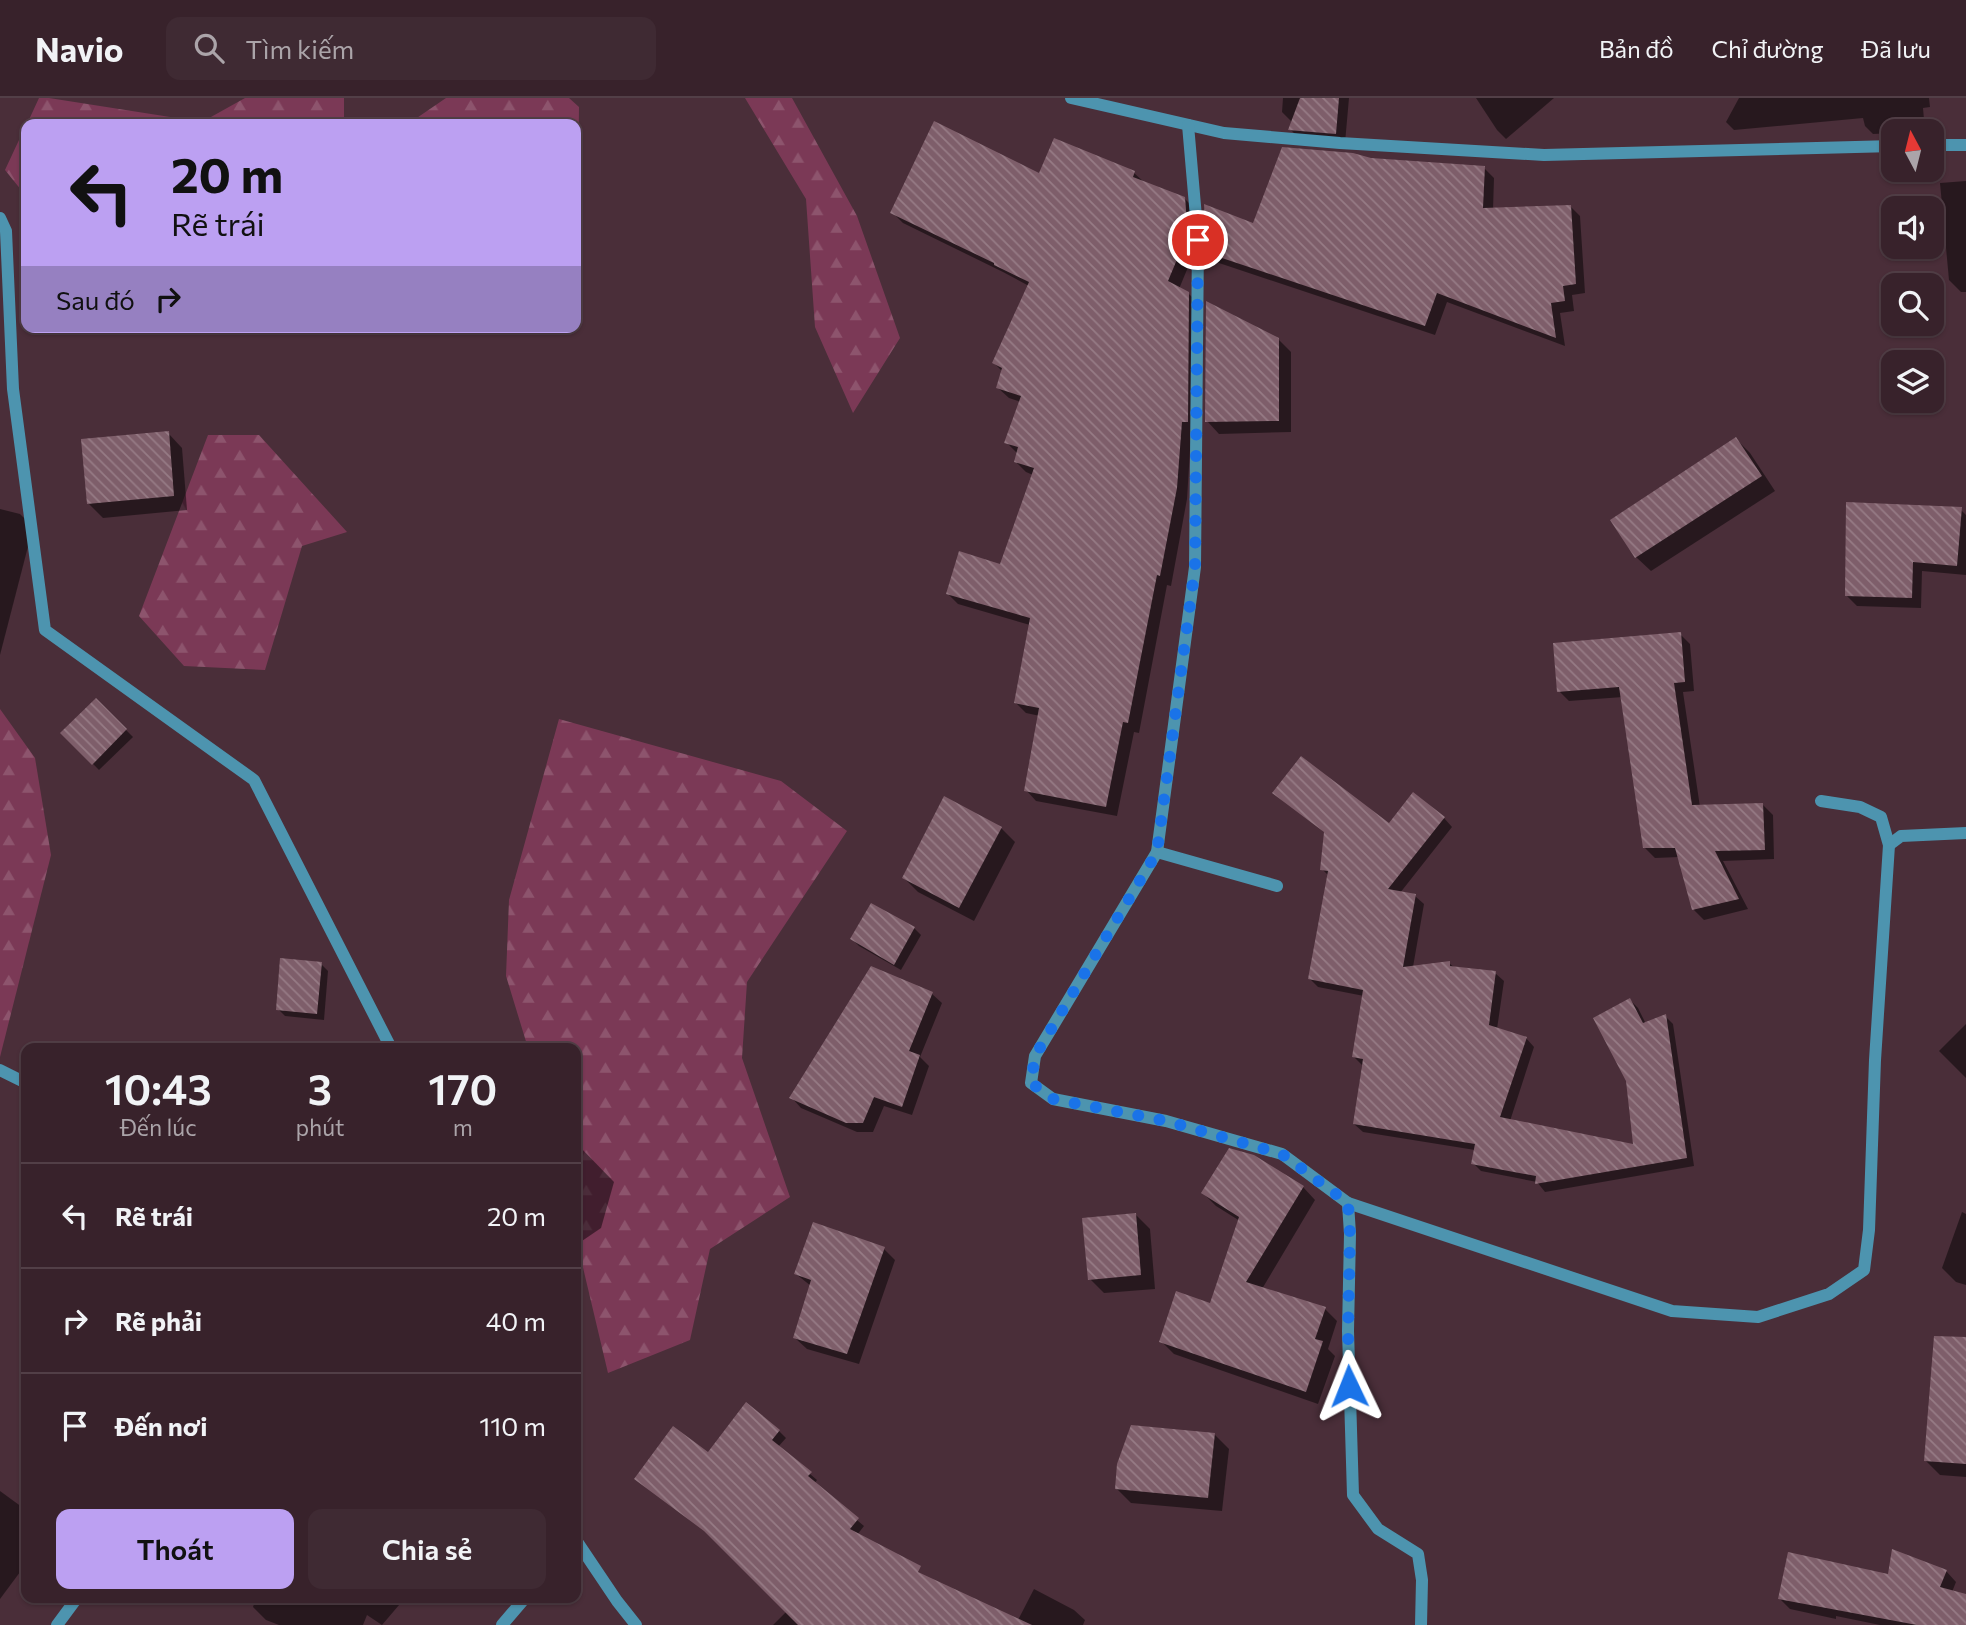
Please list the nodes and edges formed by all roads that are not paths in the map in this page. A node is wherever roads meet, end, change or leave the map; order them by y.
1 (1071, 98) edge
2 (1188, 125) junction
3 (1944, 145) edge
4 (1966, 145) edge
5 (1881, 146) edge
6 (0, 218) edge
7 (1821, 800) dead end
8 (1966, 833) edge
9 (1889, 845) junction
10 (1157, 852) junction
11 (1277, 886) dead end
12 (388, 1043) edge
13 (0, 1070) edge
14 (21, 1080) edge
15 (1348, 1203) junction
16 (581, 1547) edge
17 (73, 1603) edge
18 (521, 1603) edge
19 (57, 1625) edge
20 (502, 1625) edge
21 (636, 1625) edge
22 (1421, 1625) edge

1 - 2 street
2 - 5 street
2 - 10 street
3 - 4 street
6 - 12 street
7 - 9 street
8 - 9 street
9 - 15 street
10 - 11 street
10 - 15 street
13 - 14 street
15 - 22 street
16 - 21 street
17 - 19 street
18 - 20 street

